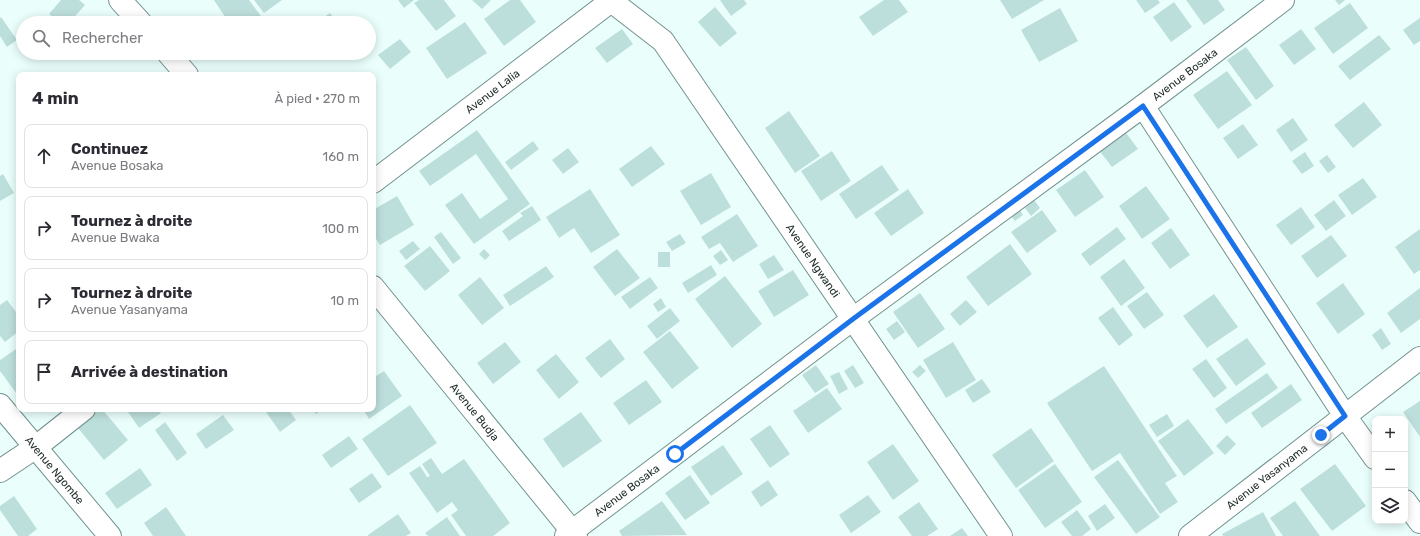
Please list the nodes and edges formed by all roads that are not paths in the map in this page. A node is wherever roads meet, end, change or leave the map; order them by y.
1 (120, 0) edge
2 (610, 0) edge
3 (1283, 0) edge
4 (135, 16) edge
5 (174, 60) edge
6 (184, 72) edge
7 (1143, 106) junction
8 (376, 180) edge
9 (376, 291) edge
10 (853, 319) junction
11 (1420, 358) edge
12 (0, 405) edge
13 (80, 412) edge
14 (1345, 416) junction
15 (36, 447) junction
16 (1372, 454) edge
17 (0, 471) edge
18 (1408, 505) edge
19 (1420, 522) edge
20 (572, 534) edge
21 (110, 536) edge
22 (1002, 536) edge
23 (1190, 536) edge

1 - 4 street
2 - 8 street, Avenue Lalia
2 - 10 street, Avenue Ngwandi
3 - 7 street, Avenue Bosaka
5 - 6 street
7 - 10 street, Avenue Bosaka
7 - 14 street
9 - 20 street, Avenue Budja
10 - 20 street, Avenue Bosaka
10 - 22 street, Avenue Ngwandi
11 - 14 street, Avenue Yasanyama
12 - 15 street, Avenue Ngombe
13 - 15 street
14 - 16 street
14 - 23 street, Avenue Yasanyama
15 - 17 street
15 - 21 street, Avenue Ngombe
18 - 19 street

